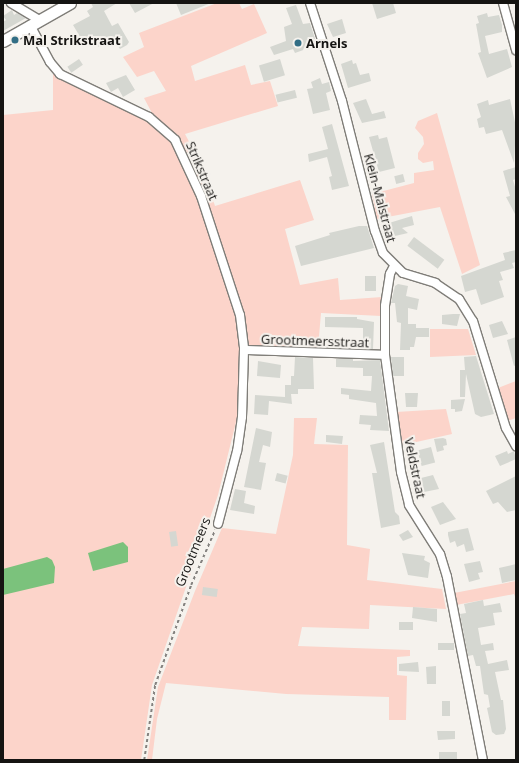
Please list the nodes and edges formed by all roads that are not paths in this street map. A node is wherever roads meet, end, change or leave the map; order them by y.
1 (12, 3) edge
2 (70, 3) edge
3 (310, 3) edge
4 (503, 3) edge
5 (35, 23) junction
6 (3, 41) edge
7 (516, 50) edge
8 (394, 266) junction
9 (244, 350) junction
10 (385, 355) junction
11 (516, 446) edge
12 (218, 524) road end
13 (483, 760) edge

1 - 5 street
2 - 5 main road
3 - 8 street, Klein-Malstraat
4 - 7 street
5 - 6 main road
5 - 9 street, Strikstraat
8 - 10 street, Veldstraat
8 - 11 street, Klein-Malstraat
9 - 10 street, Grootmeersstraat
9 - 12 street, Grootmeers
10 - 13 street, Veldstraat

